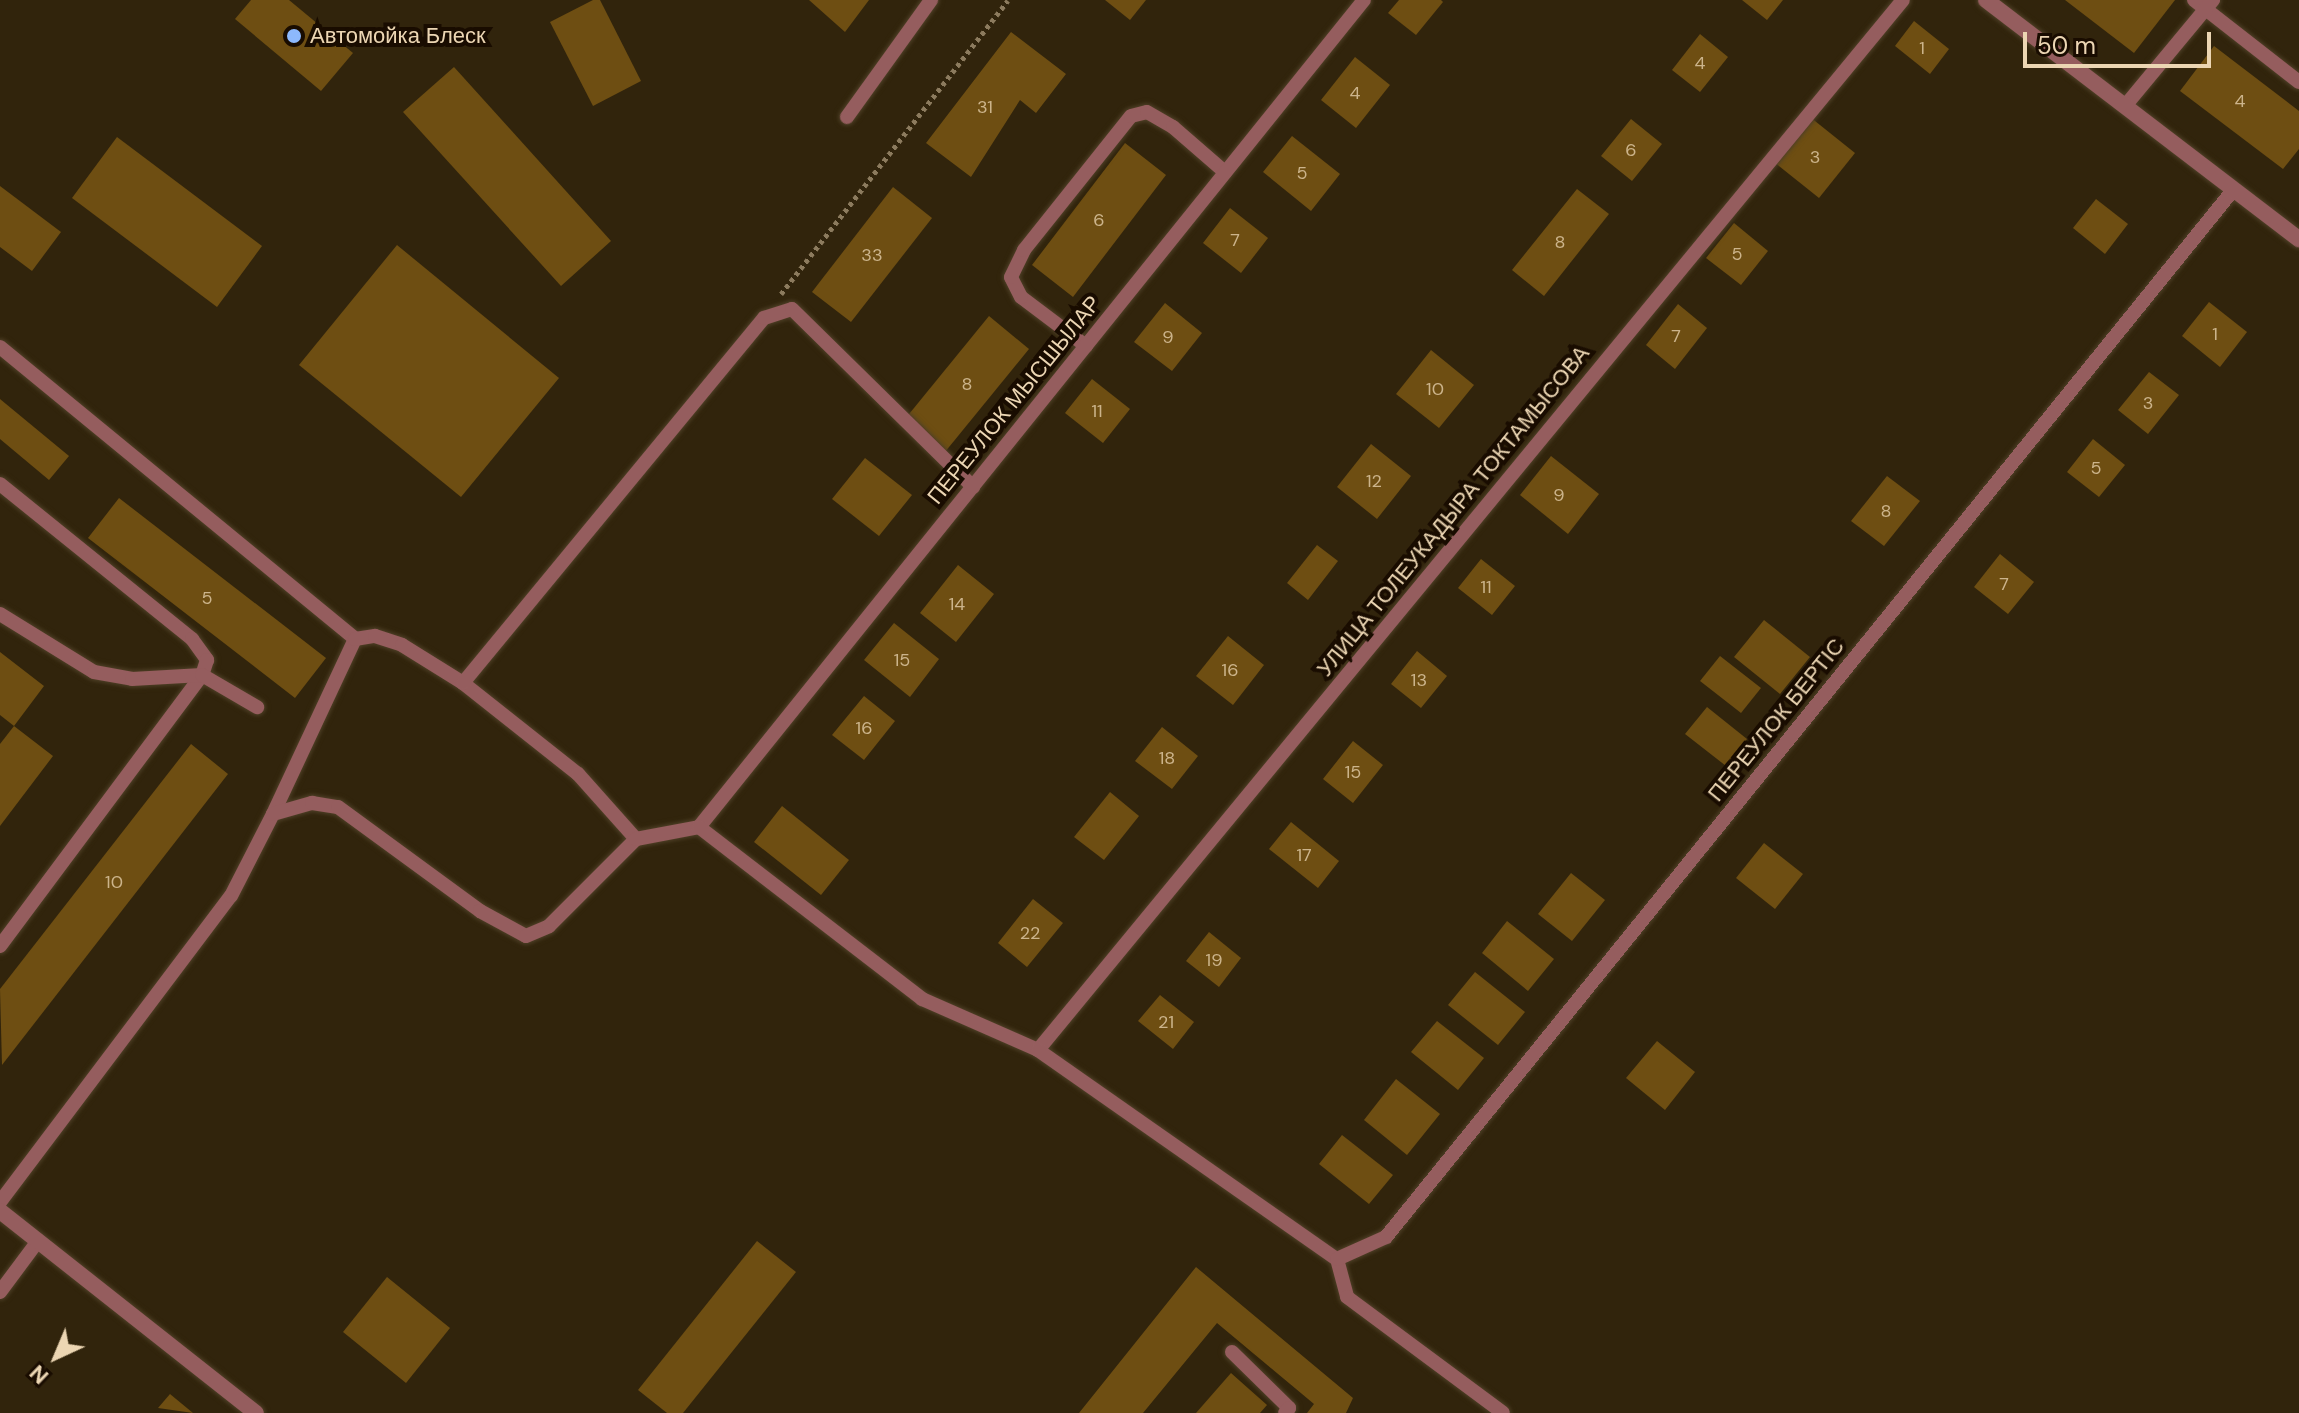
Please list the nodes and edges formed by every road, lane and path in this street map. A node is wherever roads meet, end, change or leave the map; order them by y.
1 (931, 0) edge
2 (1008, 0) edge
3 (1364, 0) edge
4 (1903, 0) edge
5 (1986, 0) edge
6 (2204, 3) edge
7 (2299, 82) edge
8 (2125, 106) junction
9 (847, 117) dead end
10 (1225, 172) junction
11 (2234, 189) junction
12 (2299, 239) edge
13 (764, 318) junction
14 (1086, 346) junction
15 (0, 347) edge
16 (0, 484) edge
17 (973, 487) junction
18 (0, 614) edge
19 (355, 639) junction
20 (202, 675) junction
21 (463, 683) junction
22 (257, 707) dead end
23 (273, 814) junction
24 (699, 827) junction
25 (636, 839) junction
26 (0, 946) edge
27 (1038, 1050) junction
28 (0, 1202) edge
29 (0, 1211) edge
30 (38, 1241) junction
31 (1337, 1259) junction
32 (0, 1292) edge
33 (1232, 1352) dead end
34 (256, 1413) edge
35 (1285, 1413) edge
36 (1503, 1413) edge

1 - 9 lane
2 - 13 path
3 - 10 lane, ПЕРЕУЛОК МЫСШЫЛАР
4 - 27 lane, УЛИЦА ТОЛЕУКАДЫРА ТОКТАМЫСОВА
5 - 8 street
6 - 7 lane
6 - 8 lane
8 - 11 street
10 - 14 lane, ПЕРЕУЛОК МЫСШЫЛАР
10 - 14 lane
11 - 12 street
11 - 31 lane, ПЕРЕУЛОК БЕРТІС
13 - 17 lane
13 - 21 lane
14 - 17 lane, ПЕРЕУЛОК МЫСШЫЛАР
15 - 19 lane
16 - 20 lane
17 - 24 lane, ПЕРЕУЛОК МЫСШЫЛАР
18 - 20 lane
19 - 21 lane
19 - 23 lane
20 - 22 lane
20 - 26 lane
21 - 25 lane
23 - 25 lane
23 - 28 lane
24 - 25 lane
24 - 27 lane
27 - 31 lane
29 - 30 street
30 - 32 lane
30 - 34 street
31 - 36 lane
33 - 35 lane

